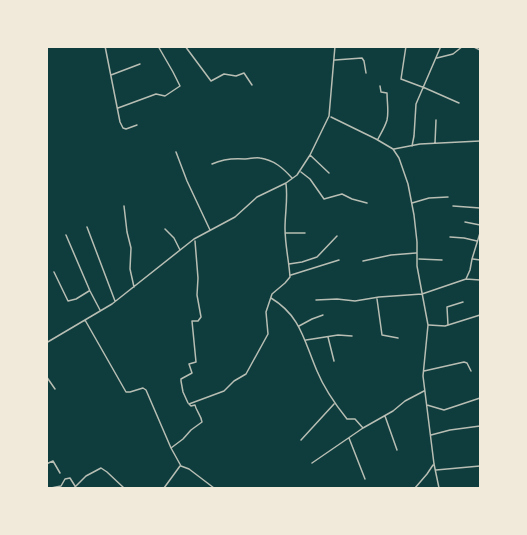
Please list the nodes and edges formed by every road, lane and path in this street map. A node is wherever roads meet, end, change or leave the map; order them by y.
1 (105, 46) edge
2 (158, 46) edge
3 (185, 46) edge
4 (335, 46) edge
5 (406, 46) edge
6 (441, 46) edge
7 (463, 46) edge
8 (472, 46) edge
9 (480, 50) edge
10 (436, 58) junction
11 (334, 60) junction
12 (140, 64) dead end
13 (366, 73) dead end
14 (110, 76) junction
15 (252, 85) dead end
16 (380, 86) dead end
17 (424, 88) junction
18 (459, 103) dead end
19 (118, 108) junction
20 (329, 116) junction
21 (436, 120) dead end
22 (137, 125) dead end
23 (377, 140) junction
24 (480, 141) edge
25 (435, 143) junction
26 (412, 146) junction
27 (393, 149) junction
28 (176, 152) dead end
29 (310, 156) junction
30 (212, 164) dead end
31 (300, 171) junction
32 (329, 173) dead end
33 (292, 179) junction
34 (286, 183) junction
35 (448, 197) dead end
36 (367, 203) dead end
37 (412, 203) junction
38 (124, 206) dead end
39 (453, 206) dead end
40 (480, 208) edge
41 (465, 222) dead end
42 (480, 225) edge
43 (87, 227) dead end
44 (165, 229) dead end
45 (210, 231) junction
46 (285, 233) junction
47 (305, 233) dead end
48 (480, 233) edge
49 (66, 235) dead end
50 (337, 236) dead end
51 (450, 237) dead end
52 (194, 239) junction
53 (479, 240) edge
54 (180, 251) junction
55 (417, 253) junction
56 (417, 259) junction
57 (472, 259) junction
58 (339, 260) dead end
59 (442, 260) dead end
60 (480, 260) edge
61 (363, 261) dead end
62 (288, 264) junction
63 (54, 272) dead end
64 (290, 275) junction
65 (466, 279) junction
66 (480, 280) edge
67 (134, 288) junction
68 (90, 291) junction
69 (422, 294) junction
70 (270, 298) junction
71 (377, 298) junction
72 (316, 300) dead end
73 (116, 302) junction
74 (463, 302) dead end
75 (100, 311) junction
76 (323, 315) dead end
77 (480, 315) edge
78 (85, 320) junction
79 (428, 325) junction
80 (448, 325) junction
81 (300, 326) junction
82 (328, 336) junction
83 (352, 336) dead end
84 (398, 338) dead end
85 (305, 340) junction
86 (46, 343) edge
87 (334, 361) dead end
88 (423, 371) junction
89 (471, 371) dead end
90 (46, 376) edge
91 (55, 390) dead end
92 (424, 391) junction
93 (480, 398) edge
94 (335, 403) junction
95 (189, 404) junction
96 (426, 405) junction
97 (385, 415) junction
98 (480, 426) edge
99 (363, 428) junction
100 (430, 435) junction
101 (348, 437) junction
102 (301, 440) dead end
103 (171, 448) junction
104 (397, 450) dead end
105 (312, 463) dead end
106 (46, 464) edge
107 (434, 464) junction
108 (181, 466) junction
109 (480, 466) edge
110 (435, 470) junction
111 (60, 473) dead end
112 (365, 479) dead end
113 (75, 487) edge
114 (51, 489) edge
115 (124, 489) edge
116 (164, 489) edge
117 (214, 489) edge
118 (415, 489) edge
119 (439, 489) edge

1 - 14 street
2 - 19 street
3 - 15 street
4 - 11 street
5 - 17 street
6 - 10 street
7 - 10 street
8 - 9 street
10 - 17 street
11 - 13 street
11 - 20 street
12 - 14 street
14 - 19 street
16 - 23 street
17 - 18 street
17 - 26 street
19 - 22 street
20 - 23 street
20 - 29 street
21 - 25 street
23 - 27 street
24 - 25 street
25 - 26 street
26 - 27 street
27 - 37 street
28 - 45 street
29 - 31 street
29 - 32 street
30 - 33 street
31 - 33 street
31 - 36 street
33 - 34 street
34 - 45 street
34 - 46 street
35 - 37 street
37 - 55 street
38 - 67 street
39 - 40 street
41 - 42 street
43 - 73 street
44 - 54 street
45 - 52 street
46 - 47 street
46 - 62 street
48 - 53 street
49 - 68 street
50 - 62 street
51 - 53 street
52 - 54 street
52 - 95 street
53 - 57 street
54 - 67 street
55 - 56 street
55 - 61 street
56 - 59 street
56 - 69 street
57 - 60 street
57 - 65 street
58 - 64 street
62 - 64 street
63 - 68 street
64 - 70 street
65 - 66 street
65 - 69 street
67 - 73 street
68 - 75 street
69 - 71 street
69 - 79 street
70 - 81 street
70 - 95 street
71 - 72 street
71 - 84 street
73 - 75 street
74 - 80 street
75 - 78 street
76 - 81 street
77 - 80 street
78 - 86 street
78 - 103 street
79 - 80 street
79 - 88 street
81 - 85 street
82 - 83 street
82 - 85 street
82 - 87 street
85 - 94 street
88 - 89 street
88 - 92 street
90 - 91 street
92 - 96 street
92 - 97 street
93 - 96 street
94 - 99 street
94 - 102 street
95 - 103 street
96 - 100 street
97 - 99 street
97 - 104 street
98 - 100 street
99 - 101 street
100 - 107 street
101 - 105 street
101 - 112 street
103 - 108 street
106 - 111 street
107 - 110 street
107 - 118 street
108 - 116 street
108 - 117 street
109 - 110 street
110 - 119 street
113 - 114 street
113 - 115 street

